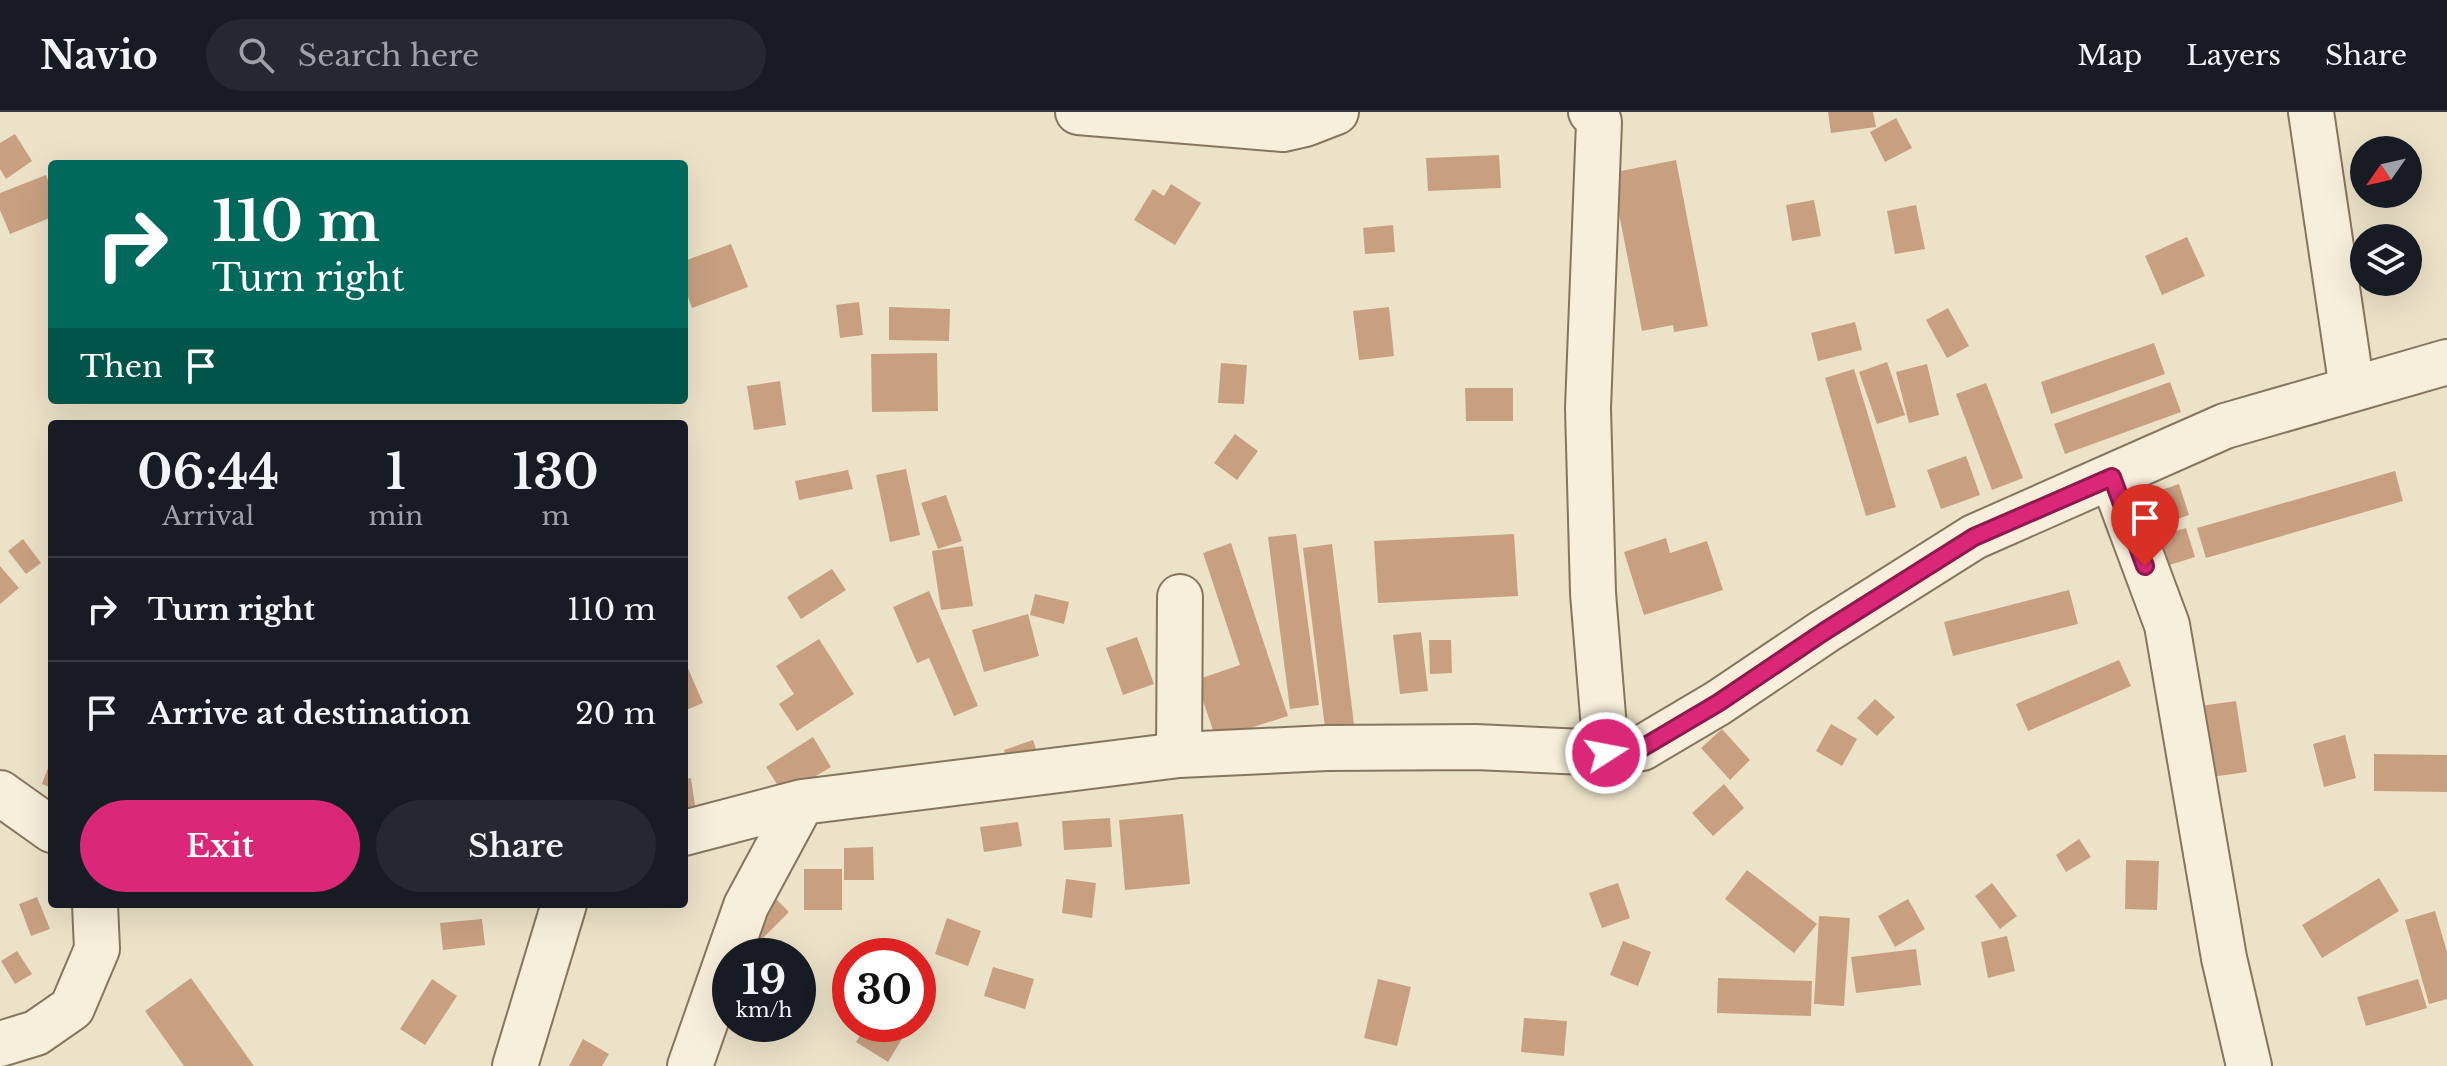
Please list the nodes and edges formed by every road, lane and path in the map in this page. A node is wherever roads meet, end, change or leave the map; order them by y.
1 (1078, 112) edge
2 (1336, 112) edge
3 (1591, 112) edge
4 (2311, 112) edge
5 (2447, 362) edge
6 (2352, 389) junction
7 (2112, 477) junction
8 (1180, 597) dead end
9 (1606, 753) junction
10 (1179, 755) junction
11 (0, 793) edge
12 (802, 802) junction
13 (48, 827) edge
14 (688, 832) edge
15 (95, 908) edge
16 (563, 908) edge
17 (0, 1044) edge
18 (515, 1066) edge
19 (690, 1066) edge
20 (2249, 1066) edge

1 - 2 street
3 - 9 street
4 - 6 street
5 - 6 street
6 - 7 street
7 - 9 street
7 - 20 street
8 - 10 street
9 - 10 street
10 - 12 street
11 - 13 street
12 - 14 street
12 - 19 street
15 - 17 street
16 - 18 street

